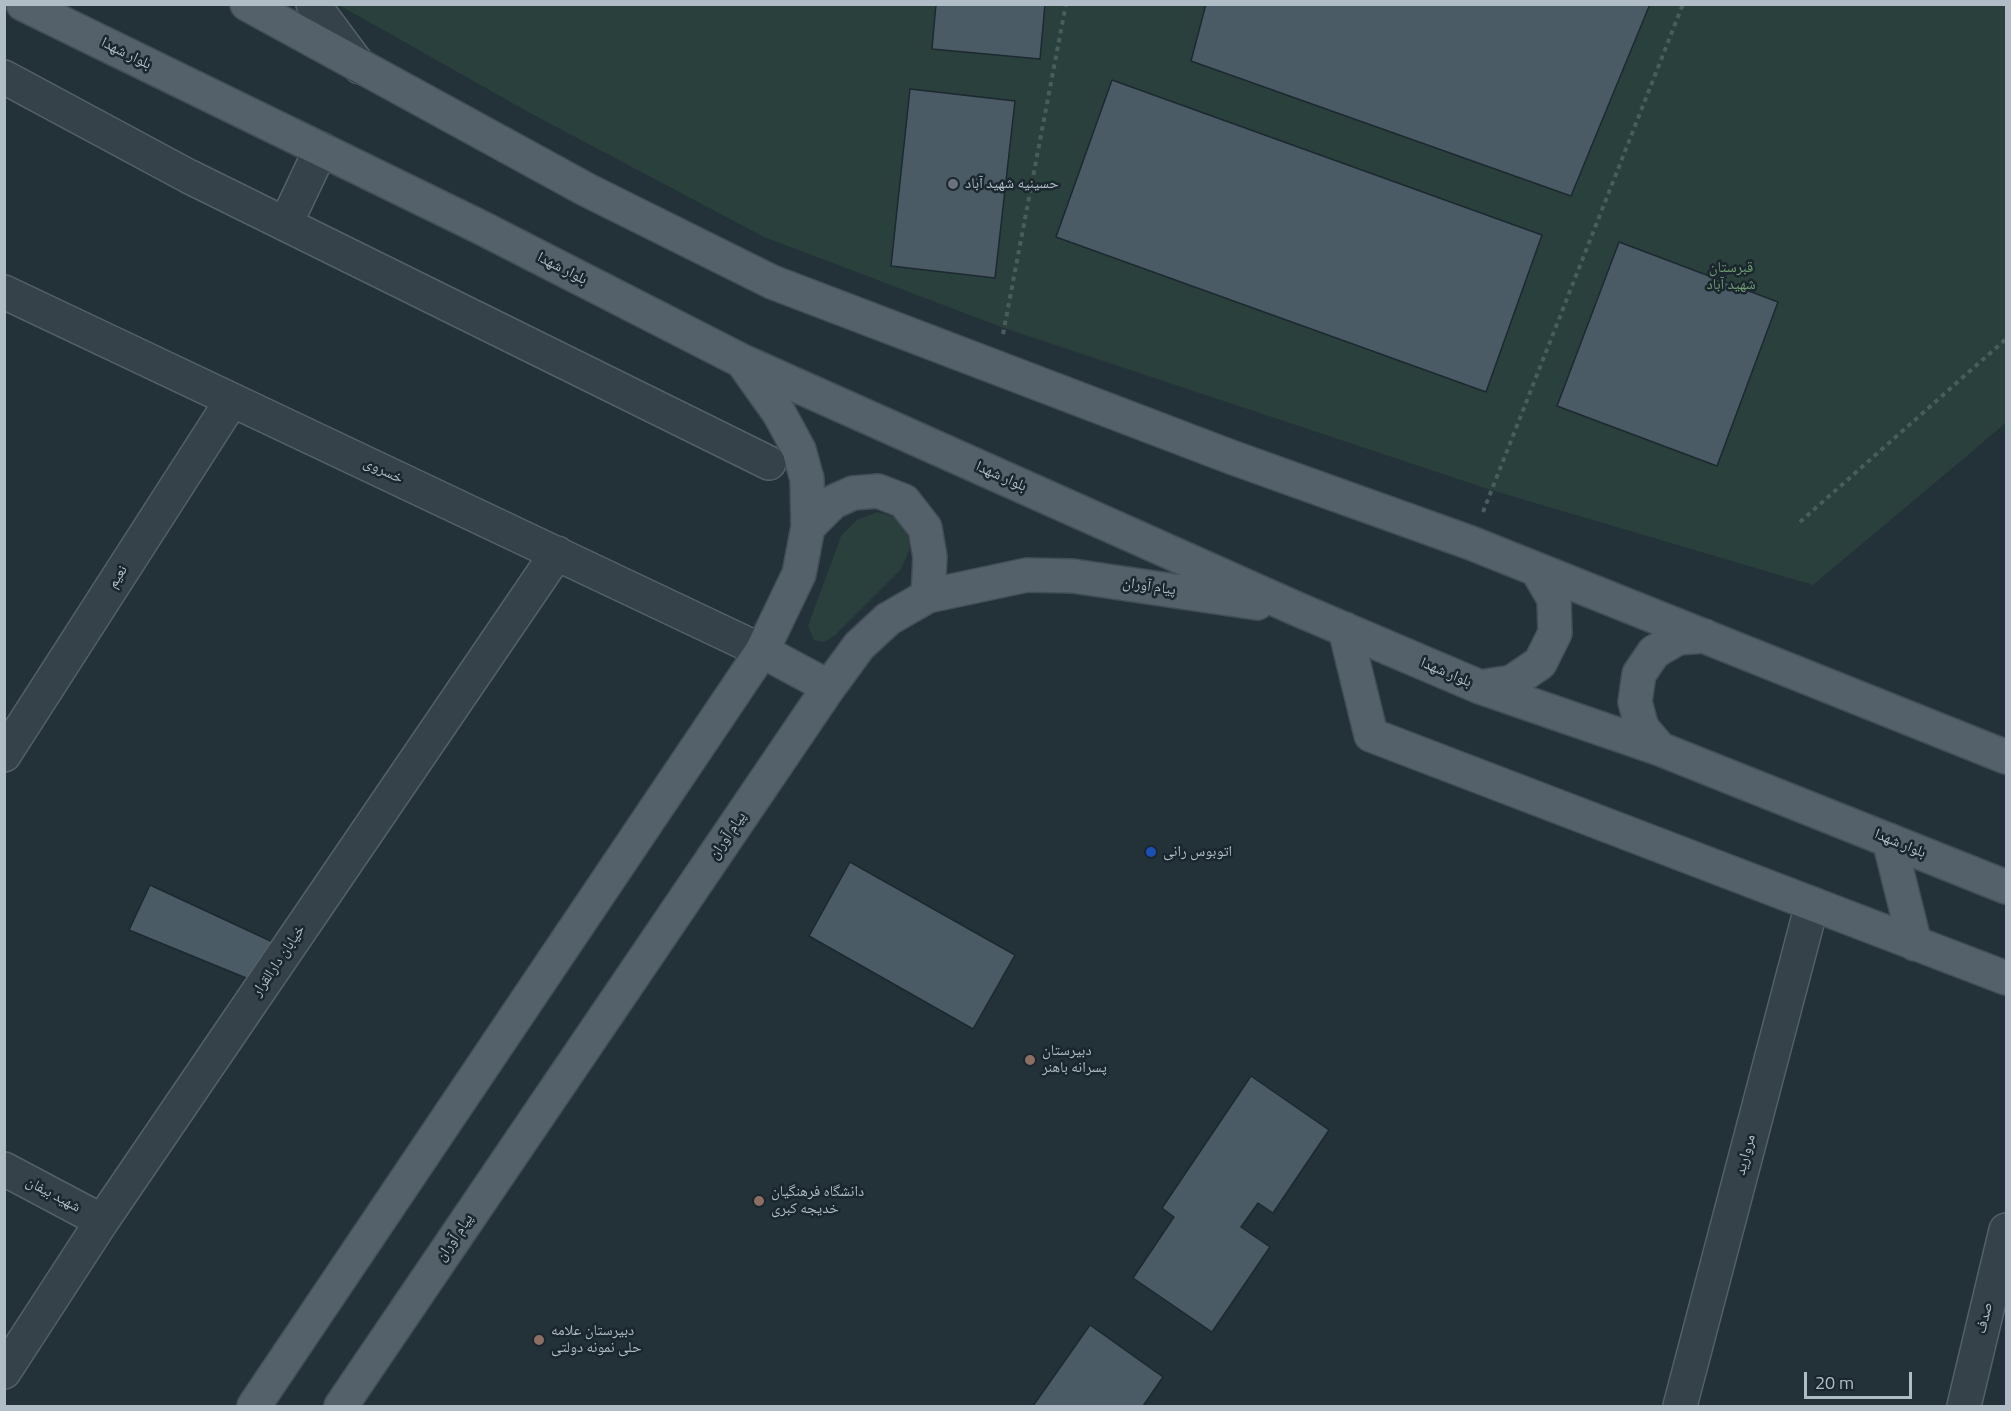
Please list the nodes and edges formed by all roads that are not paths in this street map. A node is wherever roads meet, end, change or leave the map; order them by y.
1 (23, 4) edge
2 (247, 4) edge
3 (313, 4) edge
4 (360, 67) junction
5 (4, 77) edge
6 (321, 149) junction
7 (286, 223) junction
8 (4, 292) edge
9 (742, 361) junction
10 (232, 400) junction
11 (769, 463) dead end
12 (808, 527) junction
13 (557, 554) junction
14 (1537, 570) junction
15 (928, 596) junction
16 (1296, 609) junction
17 (1345, 629) junction
18 (1705, 636) junction
19 (762, 651) junction
20 (829, 687) junction
21 (1479, 687) junction
22 (1660, 749) junction
23 (4, 755) edge
24 (2007, 757) edge
25 (1889, 840) junction
26 (2007, 887) edge
27 (1812, 904) junction
28 (1916, 944) junction
29 (2007, 978) edge
30 (4, 1169) edge
31 (102, 1221) junction
32 (2007, 1230) edge
33 (4, 1372) edge
34 (254, 1407) edge
35 (341, 1407) edge
36 (1680, 1407) edge
37 (1964, 1407) edge

1 - 6 main road, بلوار شهدا
2 - 4 main road
3 - 4 street
4 - 14 main road
5 - 7 street
6 - 7 street
6 - 9 main road, بلوار شهدا
7 - 11 street
8 - 10 street, خسروی
9 - 12 main road
9 - 16 main road, بلوار شهدا
10 - 13 street, خسروی
10 - 23 street, نعیم
12 - 15 main road
12 - 19 main road
13 - 19 street, خسروی
13 - 31 street, خیابان دارالقرار
14 - 18 main road
14 - 21 main road
15 - 16 main road, پیام آوران
15 - 20 main road, پیام آوران
16 - 17 main road, بلوار شهدا
17 - 21 main road, بلوار شهدا
17 - 27 main road
18 - 22 main road
18 - 24 main road
19 - 20 main road
19 - 34 main road
20 - 35 main road, پیام آوران
21 - 22 main road, بلوار شهدا
22 - 25 main road, بلوار شهدا
25 - 26 main road, بلوار شهدا
25 - 28 main road
27 - 28 main road
27 - 36 street, مروارید
28 - 29 main road
30 - 31 street, شهید بیفان
31 - 33 street, خیابان دارالقرار
32 - 37 street, صدف

